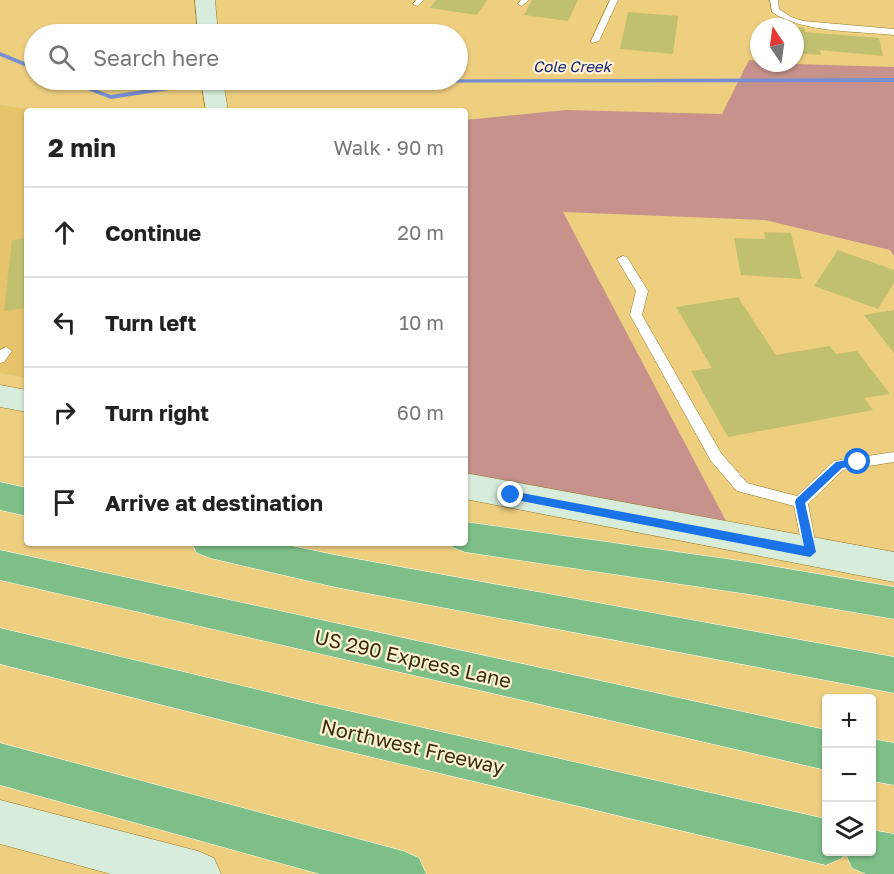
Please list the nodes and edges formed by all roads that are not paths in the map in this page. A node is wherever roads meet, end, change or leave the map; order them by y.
1 (205, 0) edge
2 (614, 0) edge
3 (774, 0) edge
4 (207, 24) edge
5 (894, 32) edge
6 (595, 41) dead end
7 (214, 90) edge
8 (217, 108) edge
9 (623, 259) dead end
10 (0, 396) edge
11 (24, 400) edge
12 (894, 457) edge
13 (468, 487) edge
14 (0, 492) edge
15 (24, 492) edge
16 (0, 496) edge
17 (24, 501) edge
18 (800, 502) junction
19 (468, 537) edge
20 (224, 546) edge
21 (810, 552) junction
22 (0, 565) edge
23 (894, 567) edge
24 (894, 603) edge
25 (0, 646) edge
26 (894, 675) edge
27 (822, 749) edge
28 (876, 761) edge
29 (0, 764) edge
30 (894, 764) edge
31 (0, 822) edge
32 (822, 841) edge
33 (876, 854) edge
34 (894, 857) edge
35 (198, 874) edge
36 (403, 874) edge

1 - 4 main road
2 - 6 lane
3 - 5 lane
7 - 8 main road
9 - 18 lane
10 - 11 main road
12 - 18 lane
13 - 21 main road
14 - 15 highway
16 - 17 highway
18 - 21 lane
19 - 24 highway
20 - 26 highway
21 - 23 main road
22 - 27 highway, US 290 Express Lane
25 - 32 highway, Northwest Freeway
28 - 30 highway
29 - 36 highway
31 - 35 main road
33 - 34 highway

